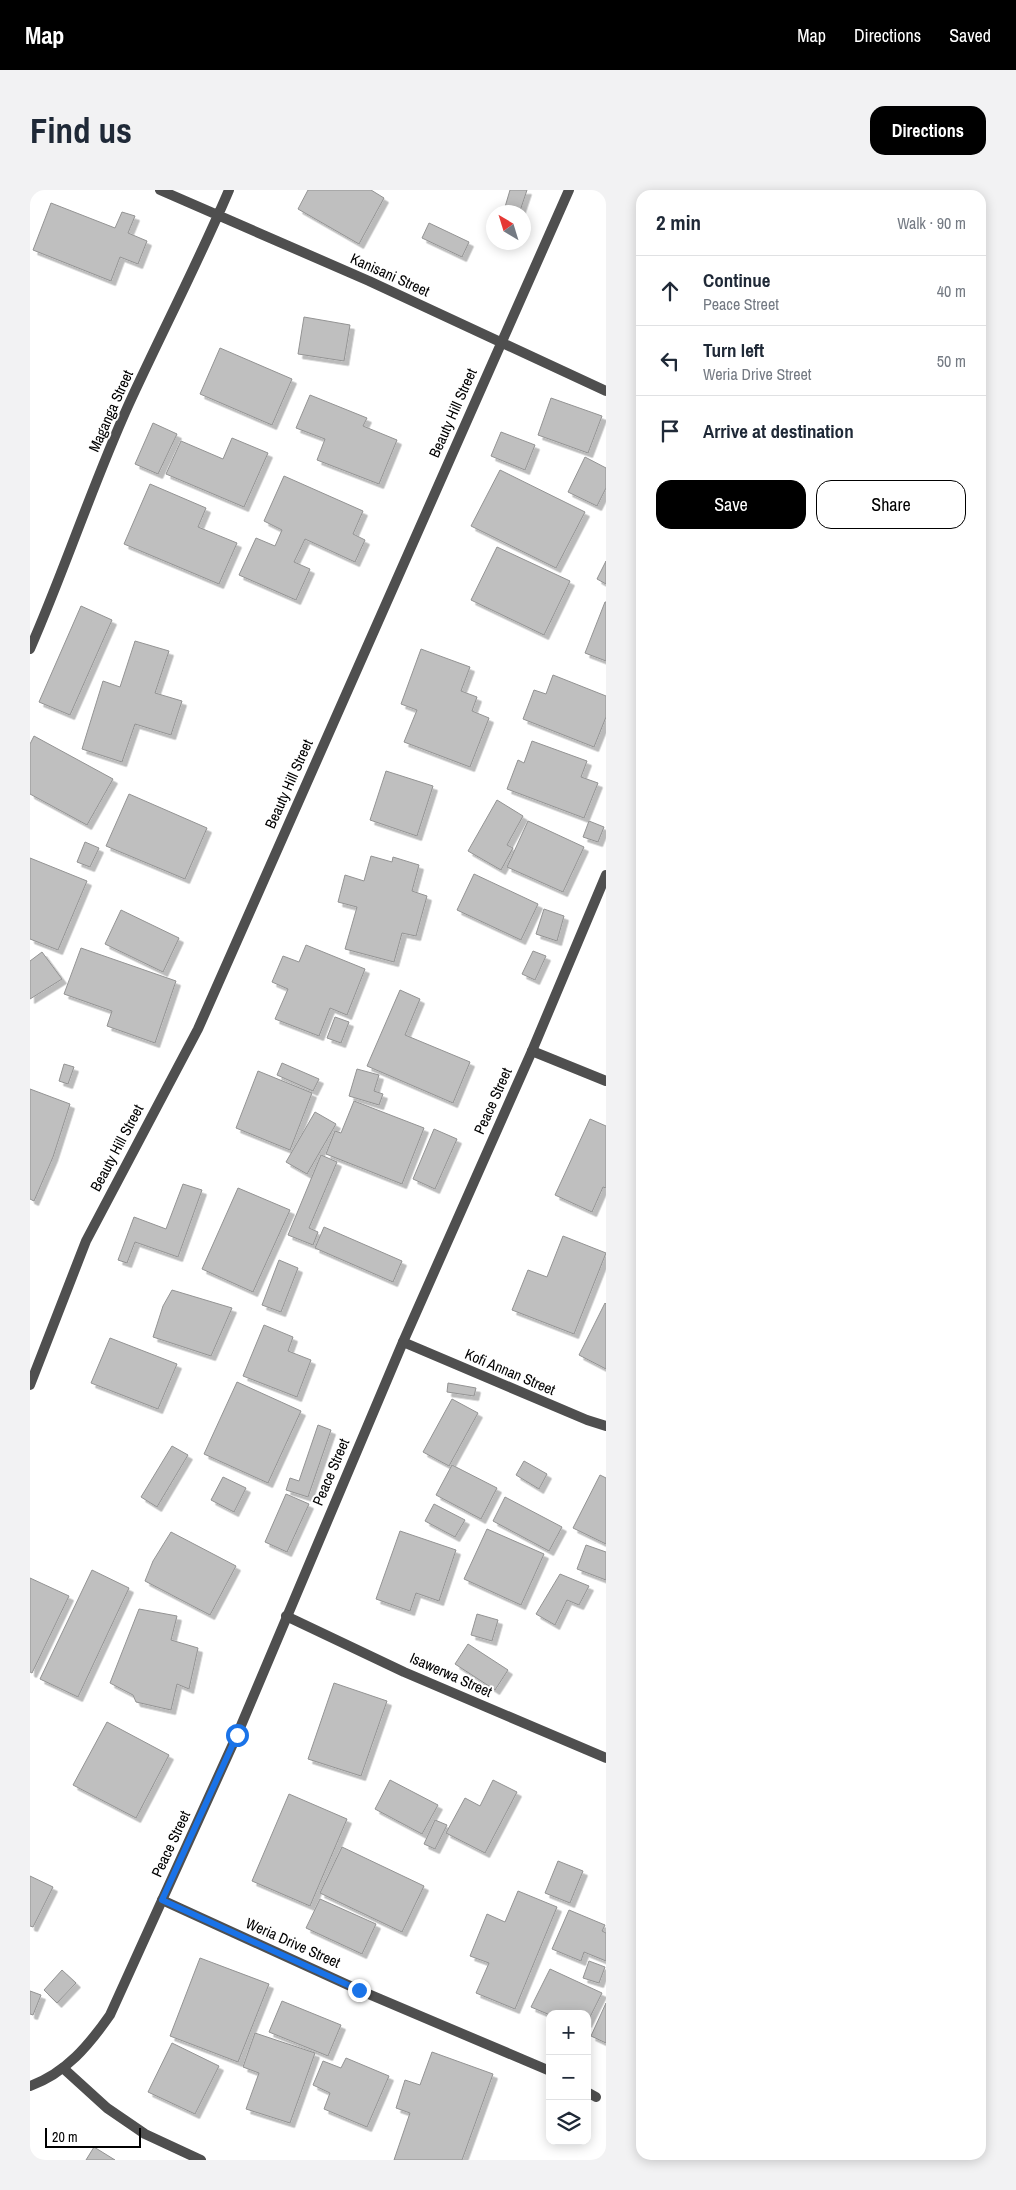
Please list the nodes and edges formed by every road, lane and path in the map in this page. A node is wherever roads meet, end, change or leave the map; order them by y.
1 (160, 190) edge
2 (229, 190) edge
3 (568, 190) edge
4 (218, 215) junction
5 (500, 342) junction
6 (606, 391) edge
7 (30, 649) edge
8 (606, 875) edge
9 (532, 1051) junction
10 (606, 1081) edge
11 (403, 1342) junction
12 (30, 1385) edge
13 (606, 1426) edge
14 (286, 1616) junction
15 (606, 1758) edge
16 (162, 1900) junction
17 (64, 2068) junction
18 (546, 2069) edge
19 (30, 2086) edge
20 (201, 2160) edge

1 - 4 street, Kanisani Street
2 - 4 street, Maganga Street
3 - 5 street, Beauty Hill Street
4 - 5 street, Kanisani Street
4 - 7 street, Maganga Street
5 - 6 street, Kanisani Street
5 - 12 street, Beauty Hill Street
8 - 9 street, Peace Street
9 - 10 street
9 - 11 street, Peace Street
11 - 13 street, Kofi Annan Street
11 - 14 street, Peace Street
14 - 15 street, Isawerwa Street
14 - 16 street, Peace Street
16 - 17 street, Peace Street
16 - 18 street, Weria Drive Street
17 - 19 street, Peace Street
17 - 20 street

